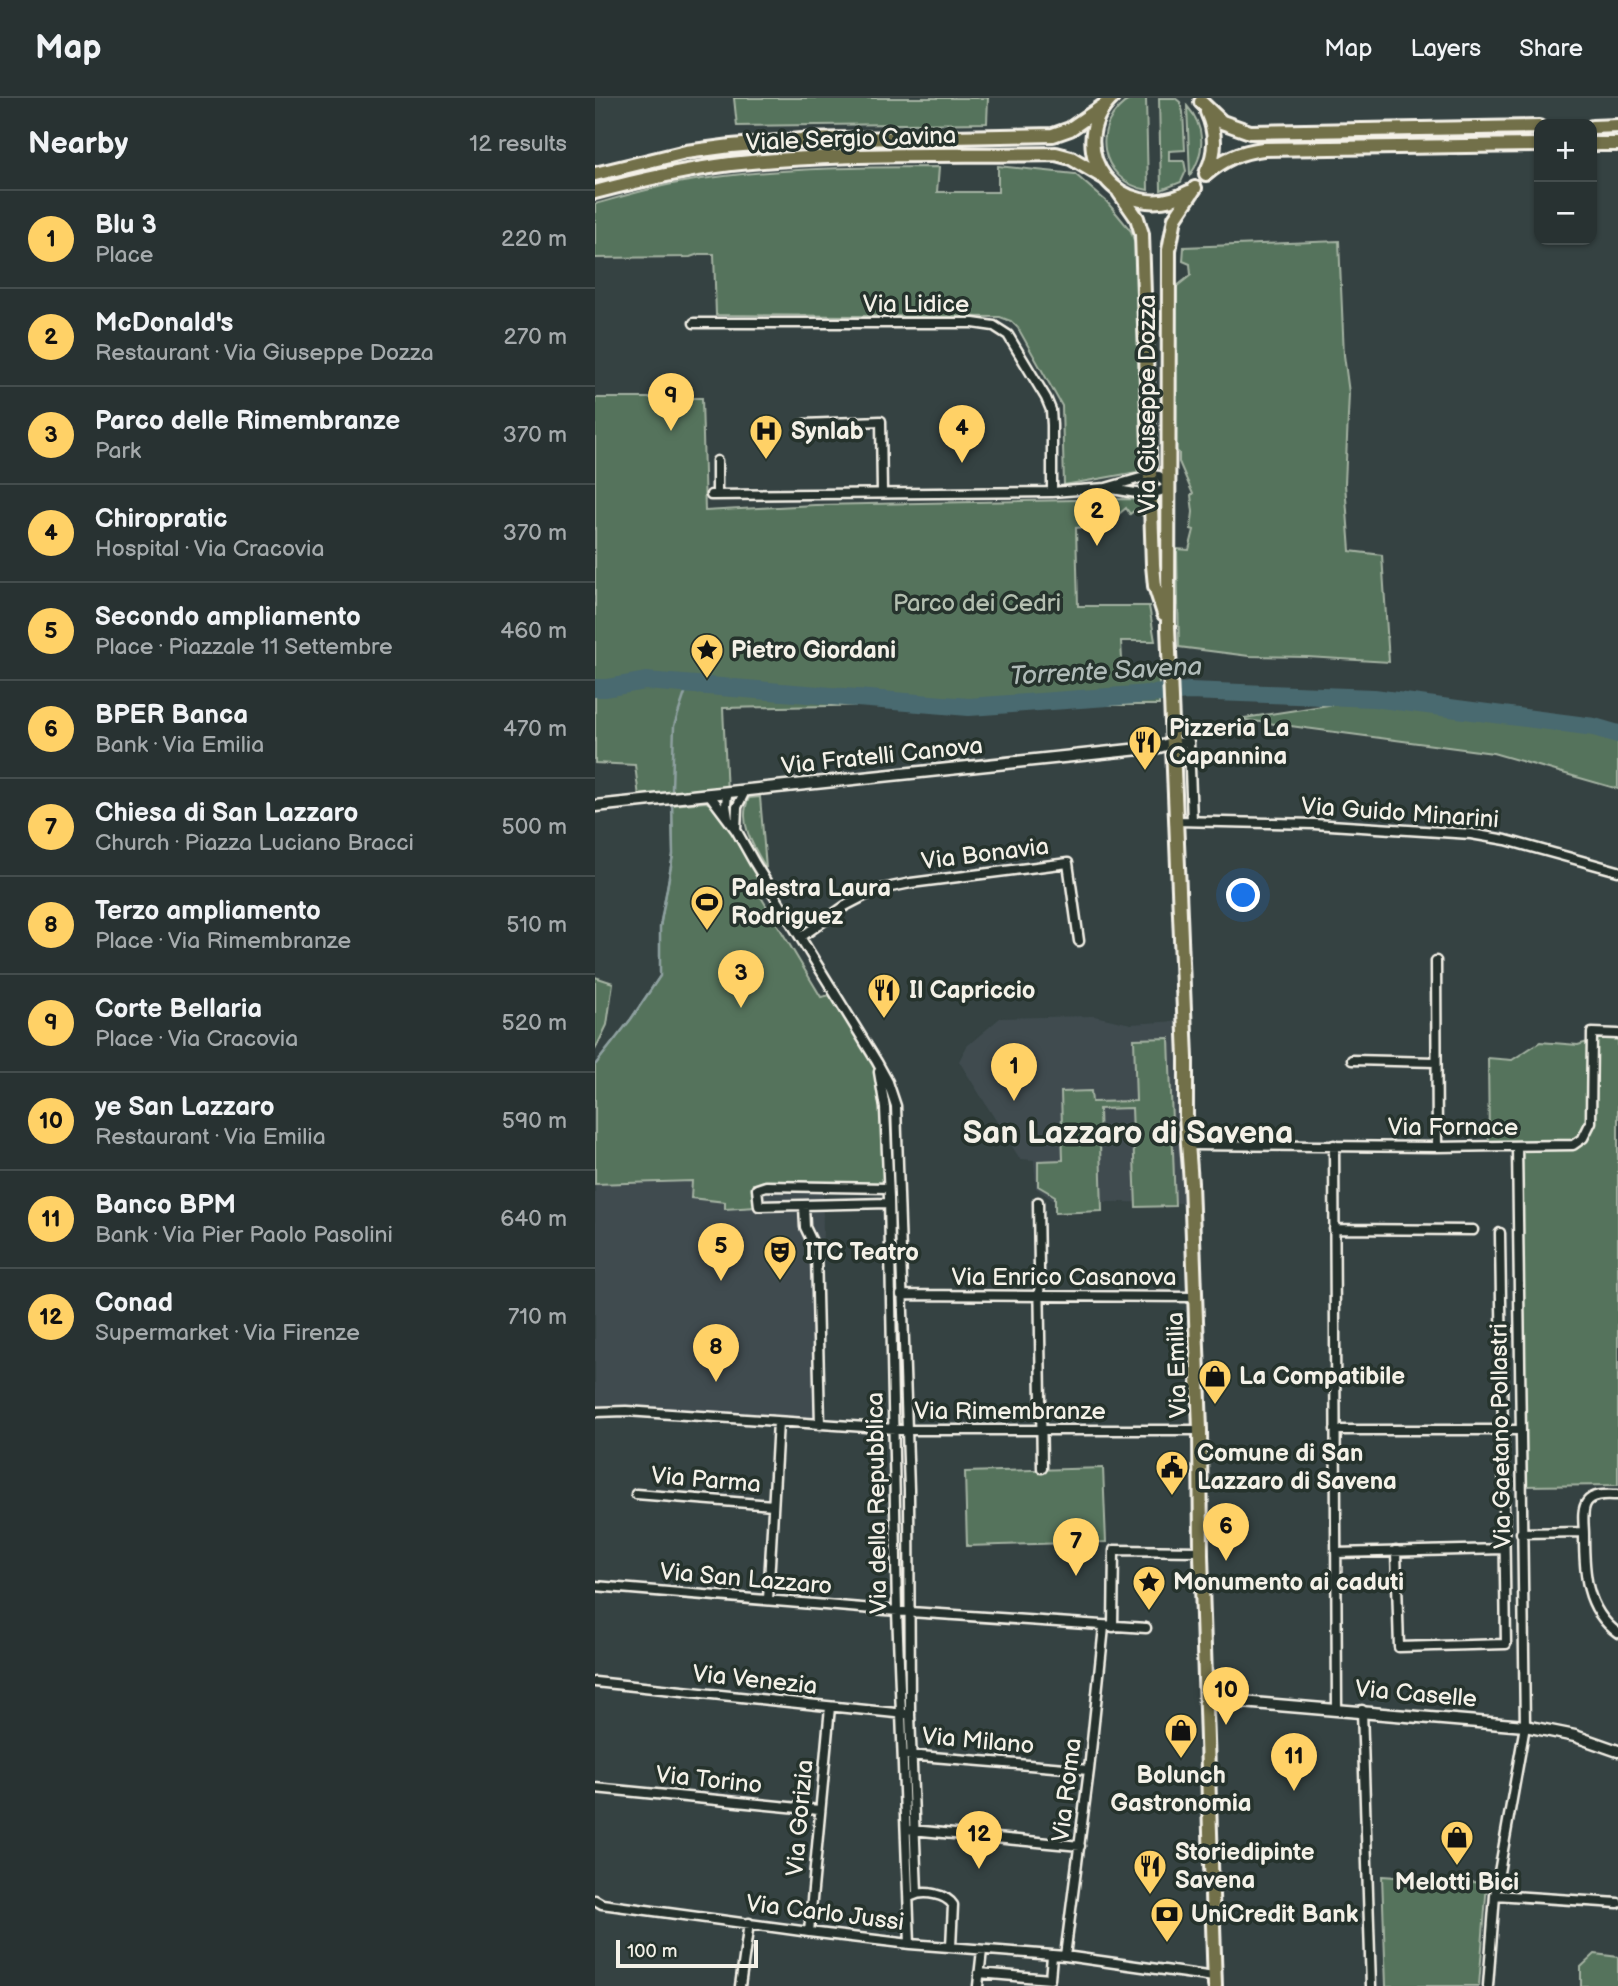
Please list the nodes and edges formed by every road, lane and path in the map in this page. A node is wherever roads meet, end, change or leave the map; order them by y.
1 (1198, 100) edge
2 (1109, 101) edge
3 (1618, 126) edge
4 (1534, 127) edge
5 (1597, 127) edge
6 (1597, 144) edge
7 (1618, 144) edge
8 (1534, 145) edge
9 (595, 174) edge
10 (1206, 174) junction
11 (1105, 178) junction
12 (1195, 188) junction
13 (595, 192) edge
14 (1119, 192) junction
15 (694, 323) dead end
16 (804, 424) dead end
17 (717, 461) dead end
18 (1151, 475) junction
19 (1167, 485) junction
20 (1106, 488) junction
21 (1052, 492) junction
22 (882, 493) junction
23 (1151, 494) junction
24 (1168, 627) junction
25 (1171, 691) joint
26 (1172, 743) junction
27 (745, 791) junction
28 (727, 793) junction
29 (709, 794) junction
30 (595, 806) edge
31 (729, 821) junction
32 (1176, 821) junction
33 (1192, 821) junction
34 (736, 830) junction
35 (1618, 871) edge
36 (800, 937) junction
37 (1079, 941) dead end
38 (1436, 961) dead end
39 (1618, 1034) edge
40 (1352, 1060) dead end
41 (877, 1062) junction
42 (1436, 1062) junction
43 (896, 1106) junction
44 (885, 1108) junction
45 (1188, 1145) junction
46 (1334, 1145) junction
47 (1517, 1146) junction
48 (1437, 1147) junction
49 (888, 1188) junction
50 (900, 1198) junction
51 (889, 1200) junction
52 (1038, 1202) dead end
53 (804, 1205) junction
54 (1335, 1229) junction
55 (1473, 1230) dead end
56 (1500, 1233) dead end
57 (891, 1295) junction
58 (903, 1295) junction
59 (1039, 1296) junction
60 (1195, 1297) junction
61 (595, 1412) edge
62 (778, 1422) junction
63 (820, 1425) junction
64 (1503, 1429) junction
65 (895, 1430) junction
66 (907, 1430) junction
67 (1042, 1430) junction
68 (1200, 1430) junction
69 (1335, 1430) junction
70 (1520, 1430) junction
71 (1042, 1468) dead end
72 (636, 1494) dead end
73 (1618, 1495) edge
74 (773, 1505) junction
75 (1584, 1532) junction
76 (1521, 1533) junction
77 (1504, 1549) junction
78 (1201, 1551) junction
79 (1396, 1551) junction
80 (1336, 1553) junction
81 (595, 1586) edge
82 (768, 1600) junction
83 (897, 1611) junction
84 (910, 1612) junction
85 (1108, 1627) junction
86 (1146, 1628) dead end
87 (1618, 1633) edge
88 (595, 1682) edge
89 (1206, 1699) junction
90 (831, 1707) junction
91 (1337, 1708) junction
92 (1363, 1710) junction
93 (906, 1714) junction
94 (1525, 1726) junction
95 (1618, 1751) edge
96 (908, 1755) junction
97 (1090, 1770) junction
98 (595, 1788) edge
99 (820, 1810) junction
100 (910, 1830) junction
101 (1080, 1846) junction
102 (917, 1893) junction
103 (1495, 1895) junction
104 (595, 1900) edge
105 (909, 1901) junction
106 (1618, 1903) edge
107 (749, 1923) junction
108 (809, 1932) junction
109 (910, 1944) junction
110 (951, 1947) junction
111 (982, 1950) junction
112 (1052, 1956) junction
113 (1065, 1956) junction
114 (979, 1973) junction
115 (1215, 1982) edge
116 (740, 1986) edge
117 (978, 1986) edge
118 (1371, 1986) edge
119 (1488, 1986) edge

1 - 4 main road
1 - 10 main road
2 - 9 main road, Viale Sergio Cavina
2 - 11 main road
3 - 5 main road
6 - 7 main road
8 - 10 main road
10 - 12 main road, Via Giuseppe Dozza
11 - 13 main road, Viale Sergio Cavina
11 - 14 main road
12 - 14 main road
12 - 19 main road, Via Giuseppe Dozza
14 - 18 main road, Via Giuseppe Dozza
15 - 21 street, Via Lidice
16 - 22 street
17 - 22 street
18 - 19 street
18 - 20 street
18 - 23 main road, Via Giuseppe Dozza
19 - 23 street
19 - 24 main road, Via Giuseppe Dozza
20 - 21 street
20 - 23 street
21 - 22 street
23 - 24 main road, Via Giuseppe Dozza
24 - 25 main road, Via Giuseppe Dozza
25 - 26 main road, Via Emilia
26 - 27 street, Via Fratelli Canova
26 - 32 main road, Via Emilia
26 - 33 street
27 - 28 street, Via Fratelli Canova
27 - 34 street
28 - 29 street, Via Fratelli Canova
28 - 31 street
29 - 30 street, Via Fratelli Canova
29 - 31 street, Via della Repubblica
31 - 34 street, Via della Repubblica
32 - 33 street, Via Guido Minarini
32 - 45 main road, Via Emilia
33 - 35 street, Via Guido Minarini
34 - 36 street, Via della Repubblica
36 - 37 street, Via Bonavia
36 - 41 street, Via della Repubblica
38 - 42 street
39 - 47 street, Via Fornace
40 - 42 street
41 - 43 street, Via della Repubblica
41 - 44 street, Via della Repubblica
42 - 48 street
43 - 44 street
43 - 50 street, Via della Repubblica
44 - 49 street, Via della Repubblica
45 - 46 street, Via Fornace
45 - 60 main road, Via Emilia
46 - 48 street, Via Fornace
46 - 54 street
47 - 48 street, Via Fornace
47 - 70 street, Via Gaetano Pollastri
49 - 51 street, Via della Repubblica
49 - 53 street
50 - 51 street
50 - 58 street, Via della Repubblica
51 - 53 street
51 - 57 street, Via della Repubblica
52 - 59 street
53 - 63 street
54 - 55 street
54 - 69 street
56 - 64 street
57 - 58 street, Via Enrico Casanova
57 - 65 street, Via della Repubblica
58 - 59 street, Via Enrico Casanova
58 - 66 street, Via della Repubblica
59 - 60 street, Via Enrico Casanova
59 - 67 street
60 - 68 main road, Via Emilia
61 - 62 street, Via Rimembranze
62 - 63 street, Via Rimembranze
62 - 74 street, Via Parma
63 - 65 street, Via Rimembranze
64 - 69 street
64 - 70 street
64 - 77 street
65 - 66 street, Via Rimembranze
65 - 83 street, Via della Repubblica
66 - 67 street, Via Rimembranze
66 - 84 street, Via della Repubblica
67 - 68 street, Via Rimembranze
67 - 71 street
68 - 78 main road, Via Emilia
69 - 80 street
70 - 76 street, Via Gaetano Pollastri
72 - 74 street, Via Parma
73 - 75 street
74 - 82 street, Via Parma
75 - 76 street
75 - 87 street
76 - 94 street, Via Gaetano Pollastri
77 - 79 street
77 - 79 street
78 - 85 street, Via Roma
78 - 89 main road, Via Emilia
79 - 80 street
80 - 91 street
81 - 82 street, Via San Lazzaro
82 - 83 street, Via San Lazzaro
83 - 84 street, Via San Lazzaro
83 - 93 street, Via della Repubblica
84 - 85 street, Via San Lazzaro
84 - 93 street, Via della Repubblica
85 - 86 street, Via San Lazzaro
85 - 97 street, Via Roma
88 - 90 street, Via Venezia
89 - 91 street, Via Caselle
89 - 115 main road, Via Emilia
90 - 93 street, Via Venezia
90 - 99 street, Via Gorizia
91 - 92 street, Via Caselle
92 - 94 street, Via Caselle
92 - 118 street
93 - 96 street, Via della Repubblica
94 - 95 street, Via Caselle
94 - 103 street, Via Gaetano Pollastri
96 - 97 street, Via Milano
96 - 100 street, Via della Repubblica
97 - 101 street, Via Roma
98 - 99 street, Via Torino
99 - 108 street, Via Gorizia
100 - 101 street
100 - 102 street, Via della Repubblica
100 - 105 street, Via della Repubblica
101 - 113 street, Via Roma
102 - 105 street
102 - 110 street
103 - 106 street
103 - 119 street, Via Gaetano Pollastri
104 - 107 street, Via Carlo Jussi
105 - 109 street, Via della Repubblica
107 - 108 street, Via Carlo Jussi
107 - 116 street
108 - 109 street, Via Carlo Jussi
109 - 110 street, Via Carlo Jussi
110 - 111 street, Via Carlo Jussi
111 - 112 street, Via Carlo Jussi
111 - 114 street
112 - 113 street, Via Carlo Jussi
112 - 114 street
113 - 115 street, Via Carlo Jussi
114 - 117 street

